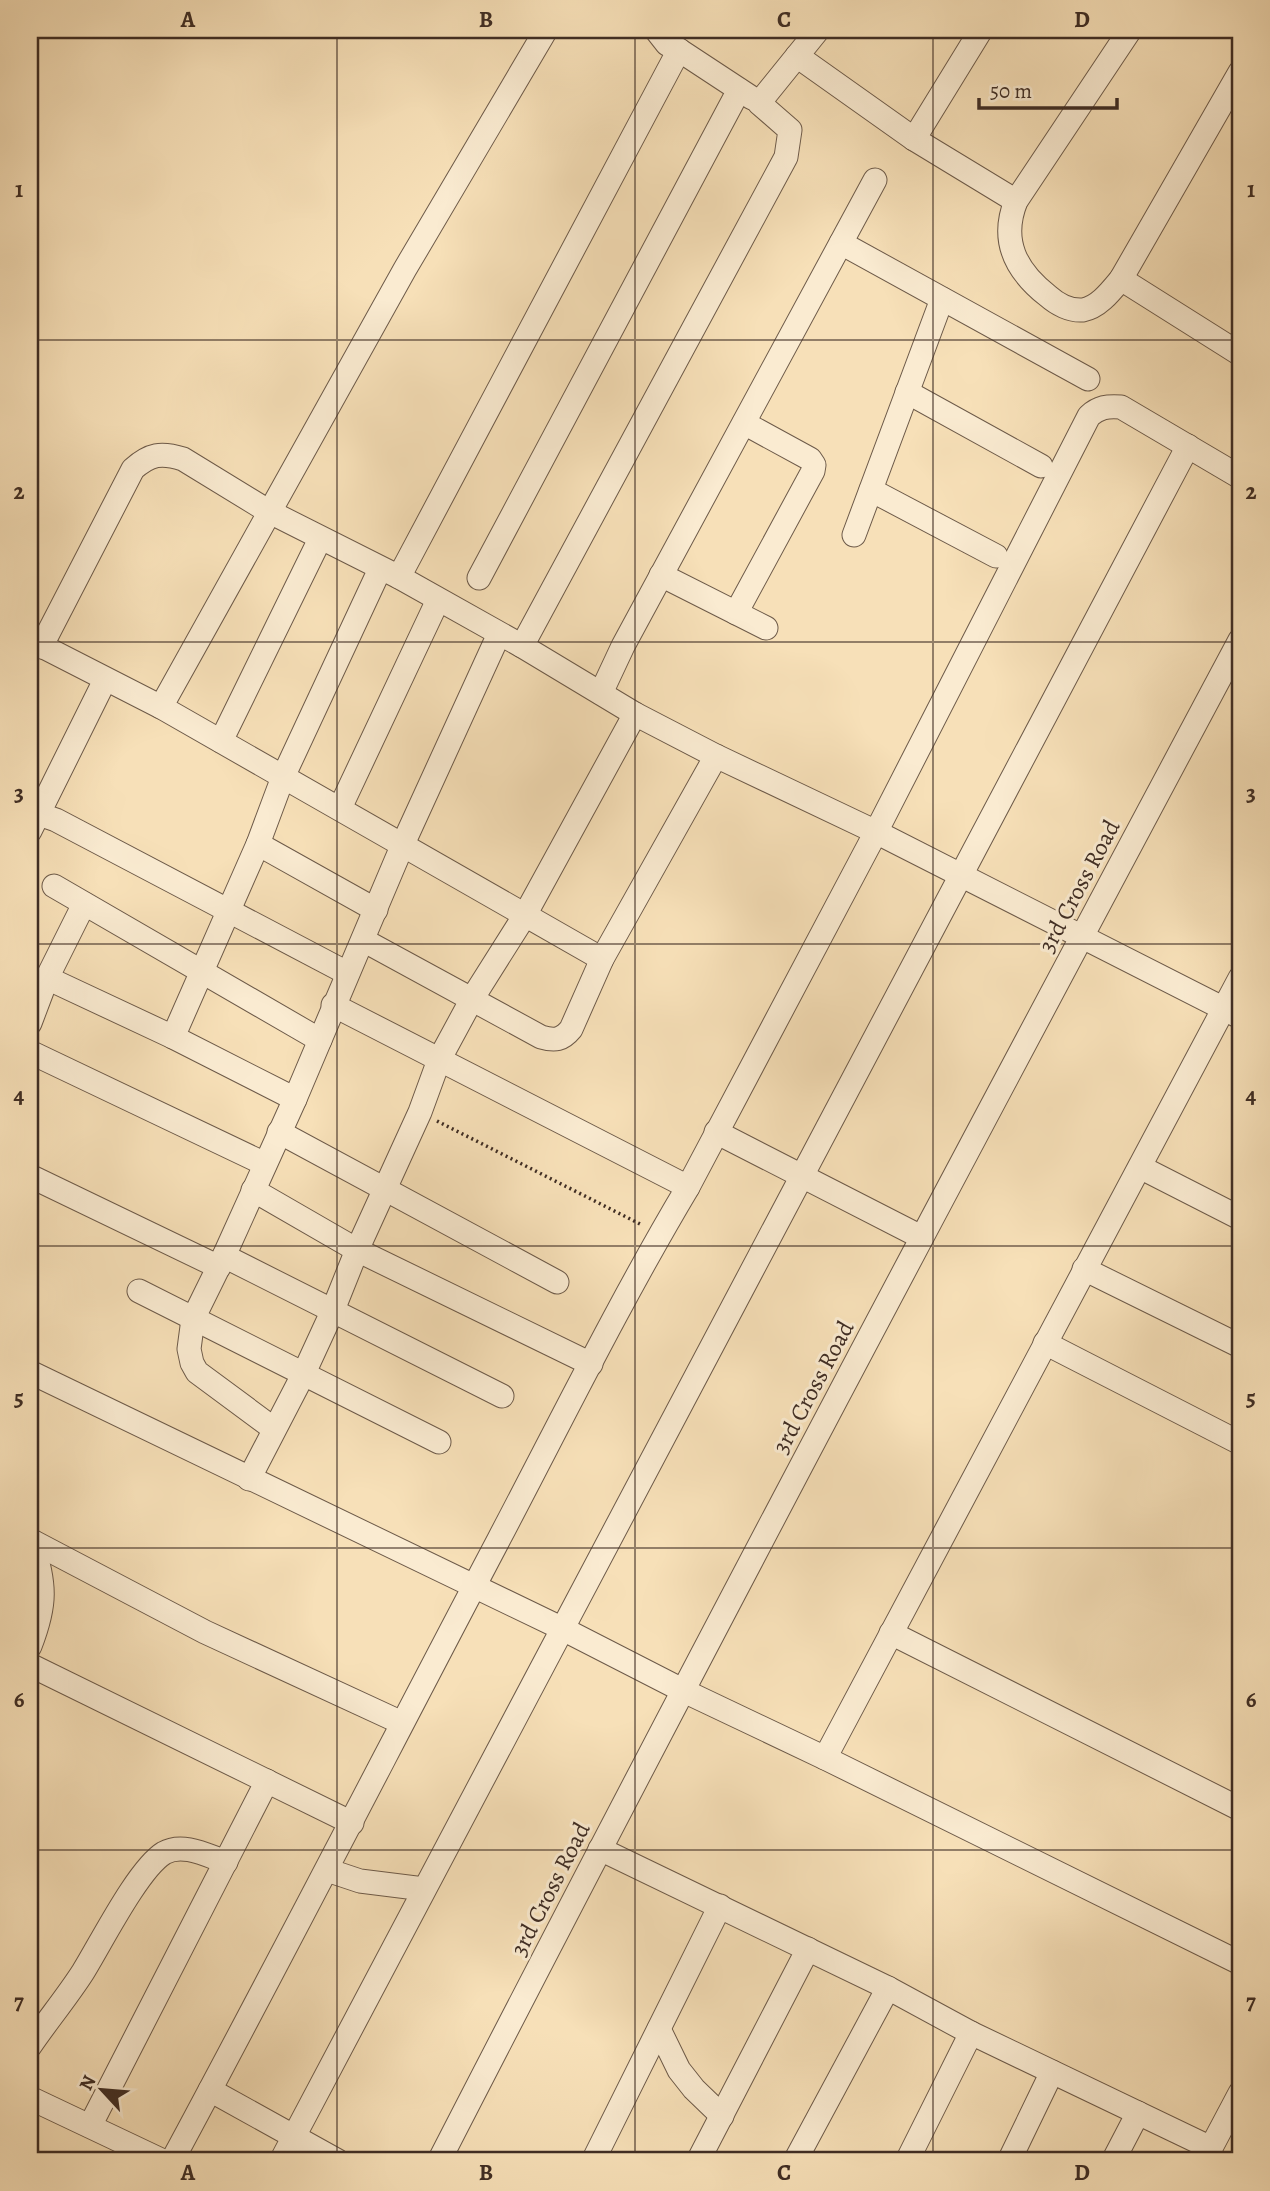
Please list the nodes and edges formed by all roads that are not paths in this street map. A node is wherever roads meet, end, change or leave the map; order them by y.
1 (546, 30) edge
2 (656, 30) edge
3 (818, 30) edge
4 (981, 30) edge
5 (1130, 30) edge
6 (679, 50) junction
7 (797, 56) junction
8 (1240, 72) edge
9 (740, 89) junction
10 (759, 103) junction
11 (914, 139) junction
12 (875, 180) dead end
13 (1016, 201) junction
14 (841, 243) junction
15 (1121, 279) junction
16 (942, 299) junction
17 (1240, 354) edge
18 (1088, 379) dead end
19 (907, 392) junction
20 (744, 423) junction
21 (1188, 446) junction
22 (1041, 466) dead end
23 (1240, 477) edge
24 (870, 490) junction
25 (268, 511) junction
26 (853, 535) dead end
27 (320, 539) junction
28 (996, 556) dead end
29 (389, 573) junction
30 (661, 575) junction
31 (479, 578) dead end
32 (438, 600) junction
33 (736, 612) junction
34 (766, 628) dead end
35 (499, 634) junction
36 (1240, 640) edge
37 (35, 643) edge
38 (522, 646) junction
39 (104, 680) junction
40 (601, 693) junction
41 (161, 707) junction
42 (635, 714) junction
43 (221, 741) junction
44 (716, 756) junction
45 (283, 776) junction
46 (340, 808) junction
47 (33, 818) edge
48 (876, 832) junction
49 (258, 844) junction
50 (403, 844) junction
51 (960, 874) junction
52 (54, 886) dead end
53 (84, 904) junction
54 (227, 910) junction
55 (376, 910) junction
56 (525, 915) junction
57 (1082, 936) junction
58 (363, 940) junction
59 (602, 960) junction
60 (201, 970) junction
61 (346, 973) junction
62 (47, 978) junction
63 (1240, 978) edge
64 (472, 999) junction
65 (333, 1005) junction
66 (1232, 1013) edge
67 (30, 1023) edge
68 (173, 1037) junction
69 (320, 1040) junction
70 (30, 1052) edge
71 (439, 1060) junction
72 (295, 1099) junction
73 (279, 1132) junction
74 (716, 1132) junction
75 (265, 1164) junction
76 (1140, 1167) junction
77 (30, 1176) edge
78 (802, 1176) junction
79 (385, 1188) junction
80 (688, 1188) junction
81 (253, 1191) junction
82 (1240, 1218) edge
83 (920, 1237) junction
84 (357, 1250) junction
85 (222, 1261) junction
86 (1084, 1269) junction
87 (557, 1282) dead end
88 (139, 1291) dead end
89 (333, 1310) junction
90 (193, 1319) junction
91 (1045, 1343) junction
92 (1240, 1346) edge
93 (591, 1364) junction
94 (30, 1372) edge
95 (303, 1373) junction
96 (502, 1396) dead end
97 (274, 1429) junction
98 (439, 1441) dead end
99 (1240, 1443) edge
100 (249, 1479) junction
101 (31, 1541) edge
102 (474, 1588) junction
103 (561, 1628) junction
104 (891, 1633) junction
105 (30, 1646) edge
106 (30, 1665) edge
107 (684, 1691) junction
108 (402, 1723) junction
109 (825, 1758) junction
110 (267, 1781) junction
111 (1240, 1809) edge
112 (352, 1823) junction
113 (600, 1849) junction
114 (226, 1862) junction
115 (327, 1870) junction
116 (424, 1889) junction
117 (720, 1906) junction
118 (808, 1949) junction
119 (1240, 1963) edge
120 (888, 1988) junction
121 (659, 2029) junction
122 (971, 2034) junction
123 (30, 2046) edge
124 (1052, 2072) junction
125 (210, 2091) junction
126 (1240, 2093) edge
127 (30, 2098) edge
128 (1138, 2113) junction
129 (722, 2116) junction
130 (90, 2126) junction
131 (293, 2138) junction
132 (1208, 2155) edge
133 (163, 2161) edge
134 (172, 2161) edge
135 (281, 2161) edge
136 (338, 2161) edge
137 (439, 2161) edge
138 (593, 2161) edge
139 (698, 2161) edge
140 (795, 2161) edge
141 (907, 2161) edge
142 (1009, 2161) edge
143 (1113, 2161) edge

1 - 25 street
2 - 6 street
3 - 7 street
4 - 11 street
5 - 13 street
6 - 9 street
6 - 29 street
7 - 10 street
7 - 11 street
8 - 15 street
9 - 10 street
9 - 31 street
10 - 38 street
11 - 13 street
12 - 14 street
13 - 15 street
14 - 16 street
14 - 20 street
15 - 17 street
16 - 18 street
16 - 19 street
19 - 22 street
19 - 24 street
20 - 30 street
20 - 33 street
21 - 23 street
21 - 48 street
21 - 51 street
24 - 26 street
24 - 28 street
25 - 27 street
25 - 37 street
25 - 41 street
27 - 29 street
27 - 43 street
29 - 32 street
29 - 45 street
30 - 33 street
30 - 40 street
32 - 35 street
32 - 46 street
33 - 34 street
35 - 38 street
35 - 50 street
36 - 57 street, 3rd Cross Road
37 - 39 street
38 - 40 street
39 - 41 street
39 - 47 street
40 - 42 street
41 - 43 street
42 - 44 street
42 - 56 street
43 - 45 street
44 - 48 street
44 - 59 street
45 - 46 street
45 - 49 street
46 - 50 street
47 - 54 street
48 - 51 street
48 - 74 street
49 - 54 street
49 - 55 street
50 - 55 street
50 - 56 street
51 - 57 street
51 - 78 street
52 - 53 street
53 - 60 street
53 - 62 street
54 - 60 street
54 - 61 street
55 - 58 street
56 - 59 street
56 - 64 street
57 - 66 street
57 - 83 street, 3rd Cross Road
58 - 61 street
58 - 64 street
59 - 64 street
60 - 68 street
60 - 69 street
61 - 65 street
62 - 67 street
62 - 68 street
63 - 66 street
64 - 71 street
65 - 69 street
65 - 71 street
66 - 76 street
68 - 72 street
69 - 72 street
70 - 75 street
71 - 79 street
71 - 80 street
72 - 73 street
73 - 75 street
73 - 79 street
74 - 78 street
74 - 80 street
75 - 81 street
76 - 82 street
76 - 86 street
77 - 85 street
78 - 83 street
78 - 103 street
79 - 84 street
79 - 87 street
80 - 93 street
81 - 84 street
81 - 85 street
83 - 107 street, 3rd Cross Road
84 - 89 street
84 - 93 street
85 - 89 street
85 - 90 street
86 - 91 street
86 - 92 street
88 - 90 street
89 - 95 street
89 - 96 street
90 - 95 street
90 - 97 street
91 - 99 street
91 - 104 street
93 - 102 street
94 - 100 street
95 - 97 street
95 - 98 street
97 - 100 street
100 - 102 street
101 - 105 street
101 - 108 street
102 - 103 street
102 - 108 street
103 - 107 street
103 - 116 street
104 - 109 street
104 - 111 street
106 - 110 street
107 - 109 street
107 - 113 street, 3rd Cross Road
108 - 112 street
109 - 119 street
110 - 112 street
110 - 114 street
112 - 115 street
113 - 117 street
113 - 137 street, 3rd Cross Road
114 - 123 street
114 - 130 street
115 - 116 street
115 - 125 street
116 - 131 street
117 - 118 street
117 - 121 street
118 - 120 street
118 - 129 street
120 - 122 street
120 - 140 street
121 - 129 street
121 - 138 street
122 - 124 street
122 - 141 street
124 - 128 street
124 - 142 street
125 - 131 street
125 - 134 street
126 - 132 street
127 - 130 street
128 - 132 street
128 - 143 street
129 - 139 street
130 - 133 street
131 - 135 street
131 - 136 street

